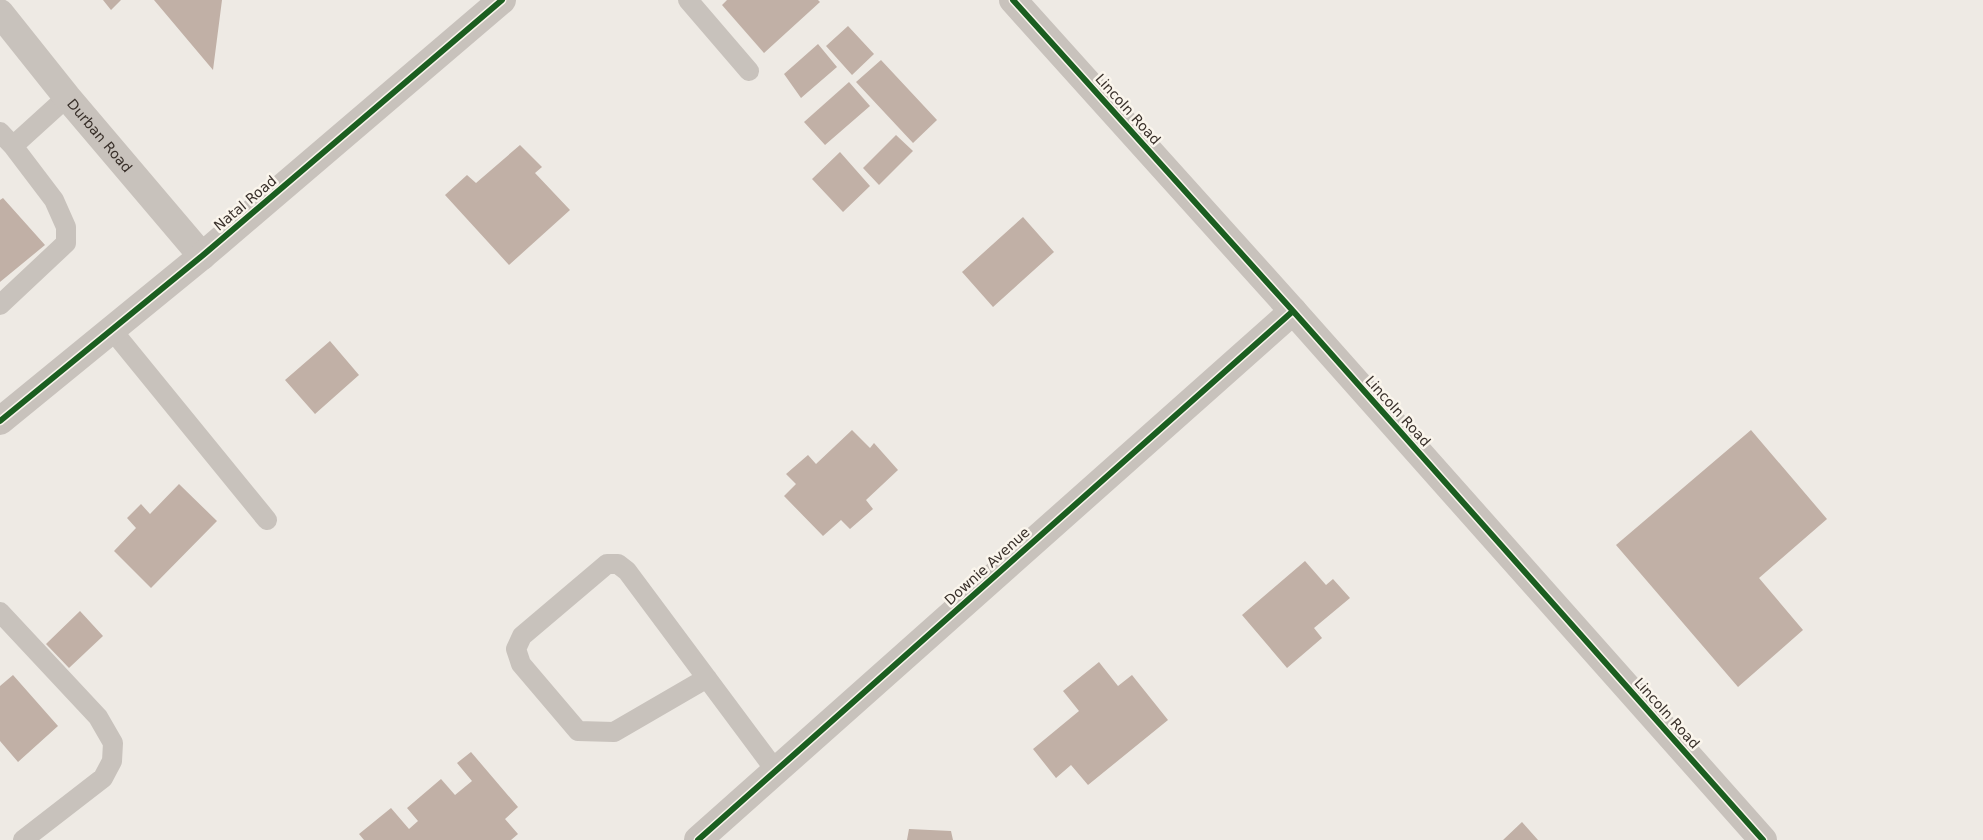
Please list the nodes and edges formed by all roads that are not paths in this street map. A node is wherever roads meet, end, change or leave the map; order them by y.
1 (502, 0) edge
2 (688, 0) edge
3 (1013, 0) edge
4 (0, 13) edge
5 (749, 71) dead end
6 (67, 98) junction
7 (6, 139) edge
8 (202, 256) junction
9 (0, 304) edge
10 (1293, 311) junction
11 (112, 330) junction
12 (0, 421) edge
13 (267, 520) dead end
14 (0, 612) edge
15 (707, 678) junction
16 (776, 771) junction
17 (23, 840) edge
18 (698, 840) edge
19 (1763, 840) edge

1 - 8 street, Natal Road
2 - 5 lane
3 - 10 street, Lincoln Road
4 - 6 street, Durban Road
6 - 7 lane
6 - 8 street, Durban Road
7 - 9 lane
8 - 11 street, Natal Road
10 - 16 street, Downie Avenue
10 - 19 street, Lincoln Road
11 - 12 street, Natal Road
11 - 13 lane
14 - 17 lane
15 - 15 lane
15 - 16 lane
16 - 18 street, Downie Avenue

